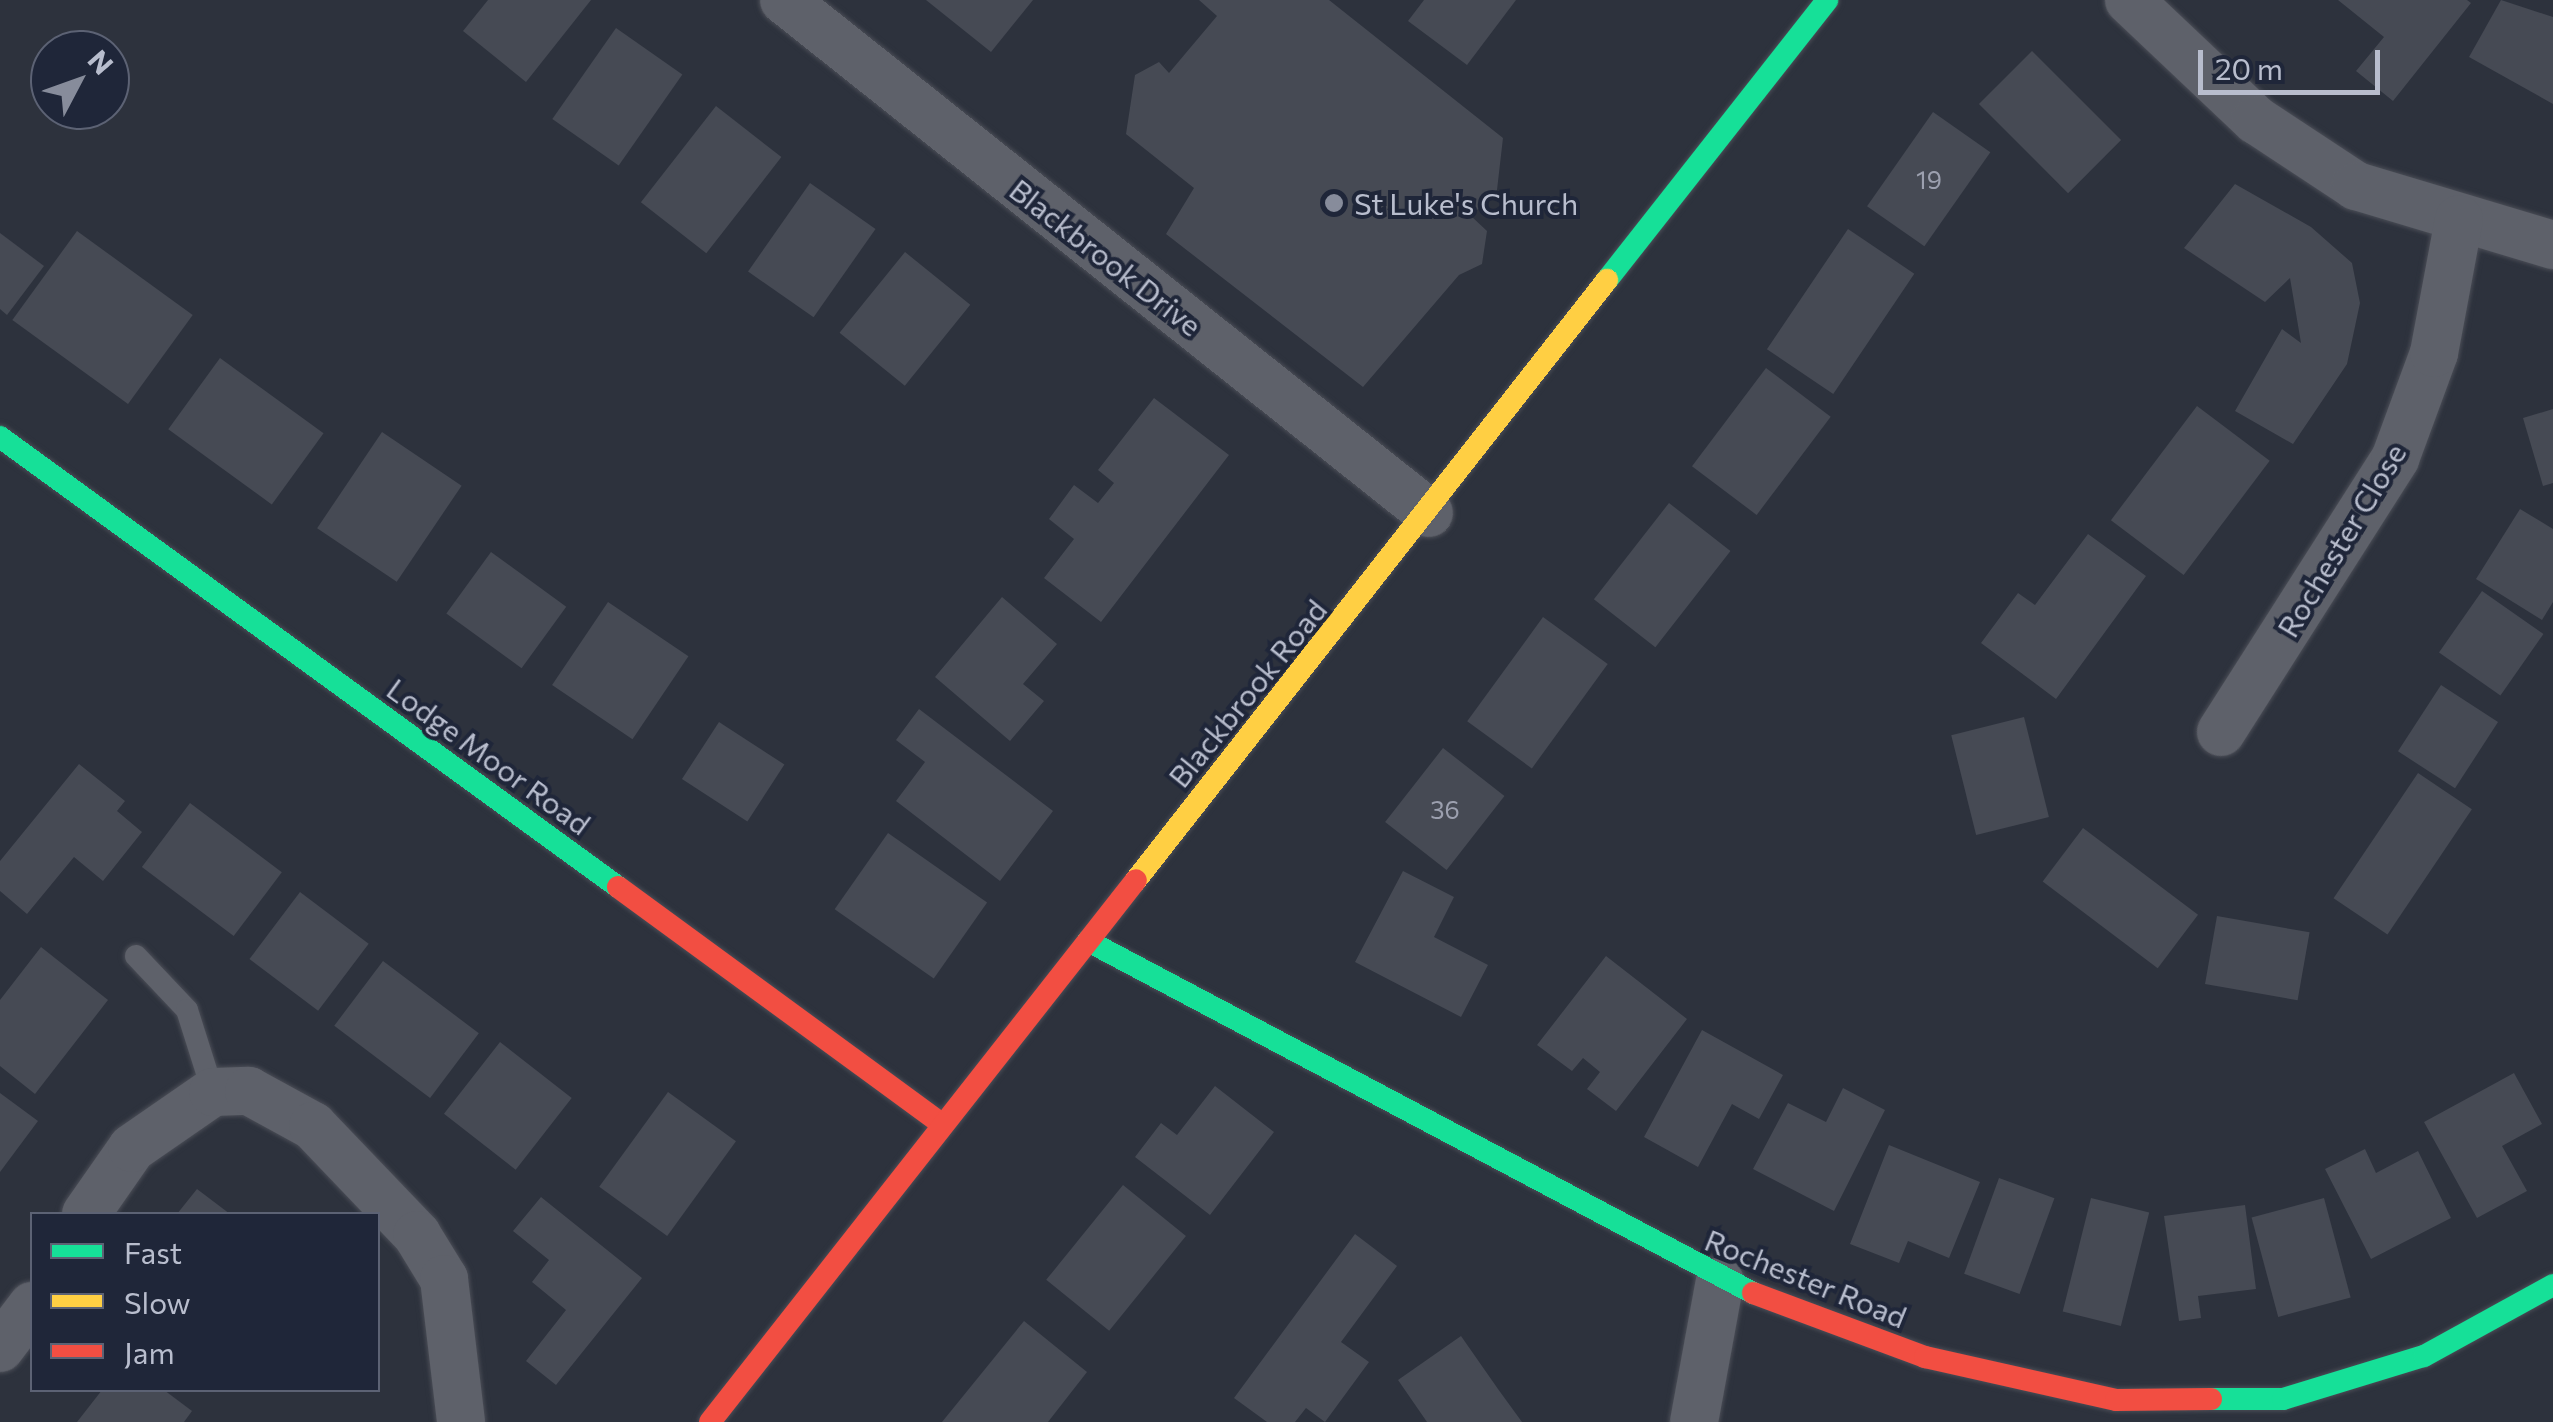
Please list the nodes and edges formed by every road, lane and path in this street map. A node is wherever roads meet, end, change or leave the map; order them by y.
1 (784, 0) edge
2 (1827, 0) edge
3 (2128, 0) edge
4 (2459, 219) junction
5 (2553, 246) edge
6 (0, 437) edge
7 (1429, 513) junction
8 (2221, 732) dead end
9 (1088, 941) junction
10 (136, 956) dead end
11 (213, 1092) junction
12 (942, 1124) junction
13 (87, 1212) edge
14 (1720, 1281) junction
15 (2553, 1285) edge
16 (30, 1309) edge
17 (0, 1348) edge
18 (460, 1422) edge
19 (710, 1422) edge
20 (1694, 1422) edge

1 - 7 street, Blackbrook Drive
2 - 7 street, Blackbrook Road
3 - 4 street
4 - 5 street
4 - 8 street, Rochester Close
6 - 12 street, Lodge Moor Road
7 - 9 street, Blackbrook Road
9 - 12 street, Blackbrook Road
9 - 14 street, Rochester Road
10 - 11 lane
11 - 13 street
11 - 18 street
12 - 19 street, Blackbrook Road
14 - 15 street, Rochester Road
14 - 20 street
16 - 17 street

